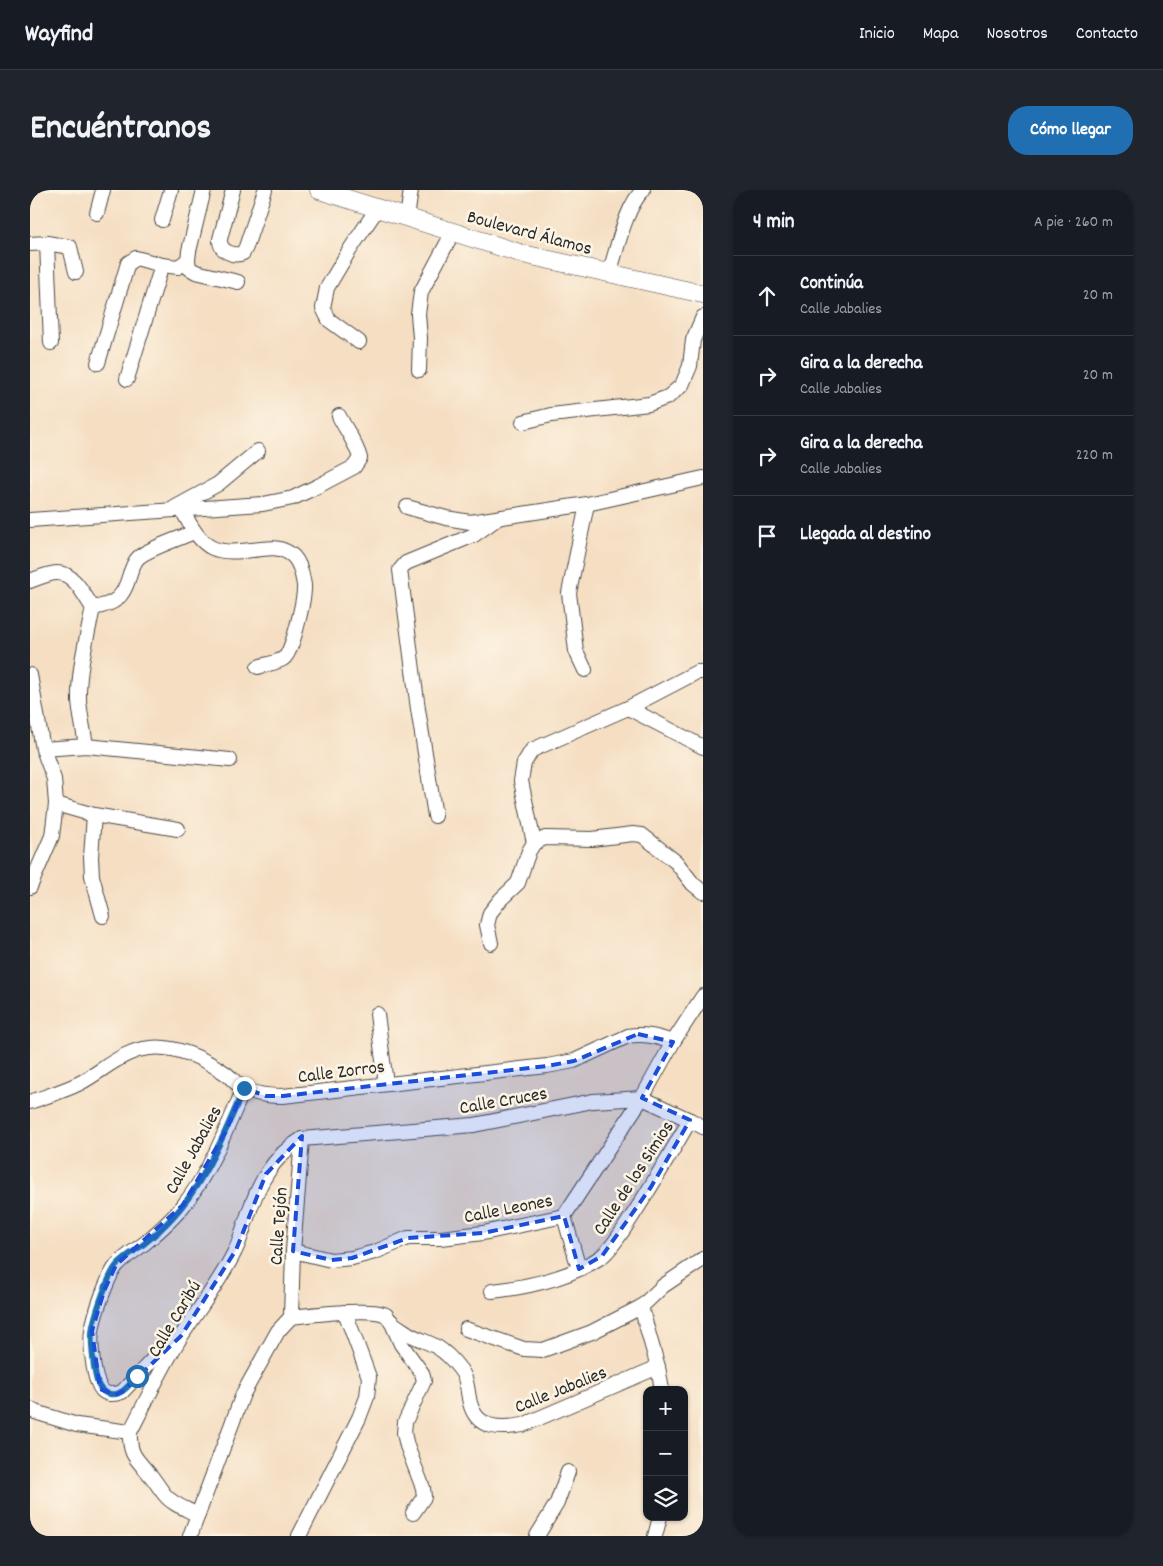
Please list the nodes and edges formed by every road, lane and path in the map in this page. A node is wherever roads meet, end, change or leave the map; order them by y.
1 (104, 190) edge
2 (171, 190) edge
3 (204, 190) edge
4 (233, 190) edge
5 (265, 190) edge
6 (319, 190) edge
7 (411, 190) edge
8 (643, 190) edge
9 (377, 209) junction
10 (97, 213) dead end
11 (407, 218) junction
12 (162, 220) dead end
13 (453, 232) junction
14 (30, 244) edge
15 (47, 244) junction
16 (188, 260) junction
17 (162, 265) junction
18 (76, 272) dead end
19 (609, 274) junction
20 (238, 282) dead end
21 (703, 294) edge
22 (703, 317) edge
23 (359, 342) dead end
24 (51, 343) dead end
25 (98, 363) dead end
26 (419, 370) dead end
27 (127, 379) dead end
28 (339, 416) dead end
29 (522, 422) dead end
30 (258, 451) dead end
31 (703, 478) edge
32 (587, 504) junction
33 (407, 507) dead end
34 (176, 510) junction
35 (498, 518) junction
36 (30, 520) edge
37 (194, 532) junction
38 (30, 581) edge
39 (94, 608) junction
40 (258, 667) dead end
41 (585, 670) dead end
42 (703, 672) edge
43 (30, 675) edge
44 (628, 708) junction
45 (86, 746) junction
46 (703, 747) edge
47 (42, 749) junction
48 (230, 760) dead end
49 (56, 804) junction
50 (94, 815) junction
51 (435, 816) dead end
52 (178, 830) dead end
53 (534, 843) junction
54 (30, 887) edge
55 (703, 892) edge
56 (104, 916) dead end
57 (491, 943) dead end
58 (703, 996) edge
59 (377, 1014) dead end
60 (673, 1042) junction
61 (386, 1084) junction
62 (244, 1088) junction
63 (642, 1098) junction
64 (30, 1102) edge
65 (690, 1120) junction
66 (703, 1127) edge
67 (302, 1139) junction
68 (564, 1216) junction
69 (294, 1251) junction
70 (703, 1259) edge
71 (579, 1269) junction
72 (492, 1291) dead end
73 (642, 1307) junction
74 (345, 1312) junction
75 (291, 1317) junction
76 (390, 1321) junction
77 (466, 1329) dead end
78 (181, 1336) junction
79 (658, 1367) junction
80 (661, 1386) edge
81 (30, 1409) edge
82 (130, 1432) junction
83 (568, 1472) dead end
84 (413, 1513) dead end
85 (198, 1514) junction
86 (659, 1521) edge
87 (190, 1536) edge
88 (299, 1536) edge
89 (537, 1536) edge
90 (655, 1536) edge

1 - 10 street
2 - 12 street
3 - 16 street
4 - 5 street
6 - 9 main road, Boulevard Álamos
7 - 11 street
8 - 19 street
9 - 11 main road, Boulevard Álamos
9 - 23 street
11 - 13 main road, Boulevard Álamos
13 - 19 main road, Boulevard Álamos
13 - 26 street
14 - 15 street
15 - 18 street
15 - 24 street
16 - 17 street
16 - 20 street
17 - 25 street
17 - 27 street
19 - 21 main road, Boulevard Álamos
22 - 29 street
28 - 34 street
30 - 34 street
31 - 32 street
32 - 35 street
32 - 41 street
33 - 35 street
34 - 36 street
34 - 37 street
35 - 51 street
37 - 39 street
37 - 40 street
38 - 39 street
39 - 45 street
42 - 44 street
43 - 47 street
44 - 46 street
44 - 53 street
45 - 47 street
45 - 48 street
47 - 49 street
49 - 50 street
49 - 54 street
50 - 52 street
50 - 56 street
53 - 55 street
53 - 57 street
58 - 60 street, Calle Leones
59 - 61 street
60 - 61 street, Calle Zorros
60 - 63 street, Calle Leones
61 - 62 street, Calle Zorros
62 - 64 street, Calle Zorros
62 - 78 street, Calle Jabalies
63 - 65 street, Calle Cruces
63 - 67 street, Calle Cruces
63 - 68 street, Calle Leones
65 - 66 street, Calle Cruces
65 - 71 street, Calle de los Simios
67 - 69 street, Calle Tejón
67 - 78 street, Calle Caribú
68 - 69 street, Calle Leones
68 - 71 street
69 - 75 street, Calle Tejón
70 - 73 street
71 - 72 street, Calle de los Simios
73 - 77 street
73 - 79 street
74 - 75 street, Calle Jabalies
74 - 76 street, Calle Jabalies
74 - 88 street
75 - 85 street
76 - 79 street, Calle Jabalies
76 - 84 street
78 - 82 street, Calle Caribú
79 - 80 street
81 - 82 street
82 - 85 street
83 - 89 street
85 - 87 street
86 - 90 street

